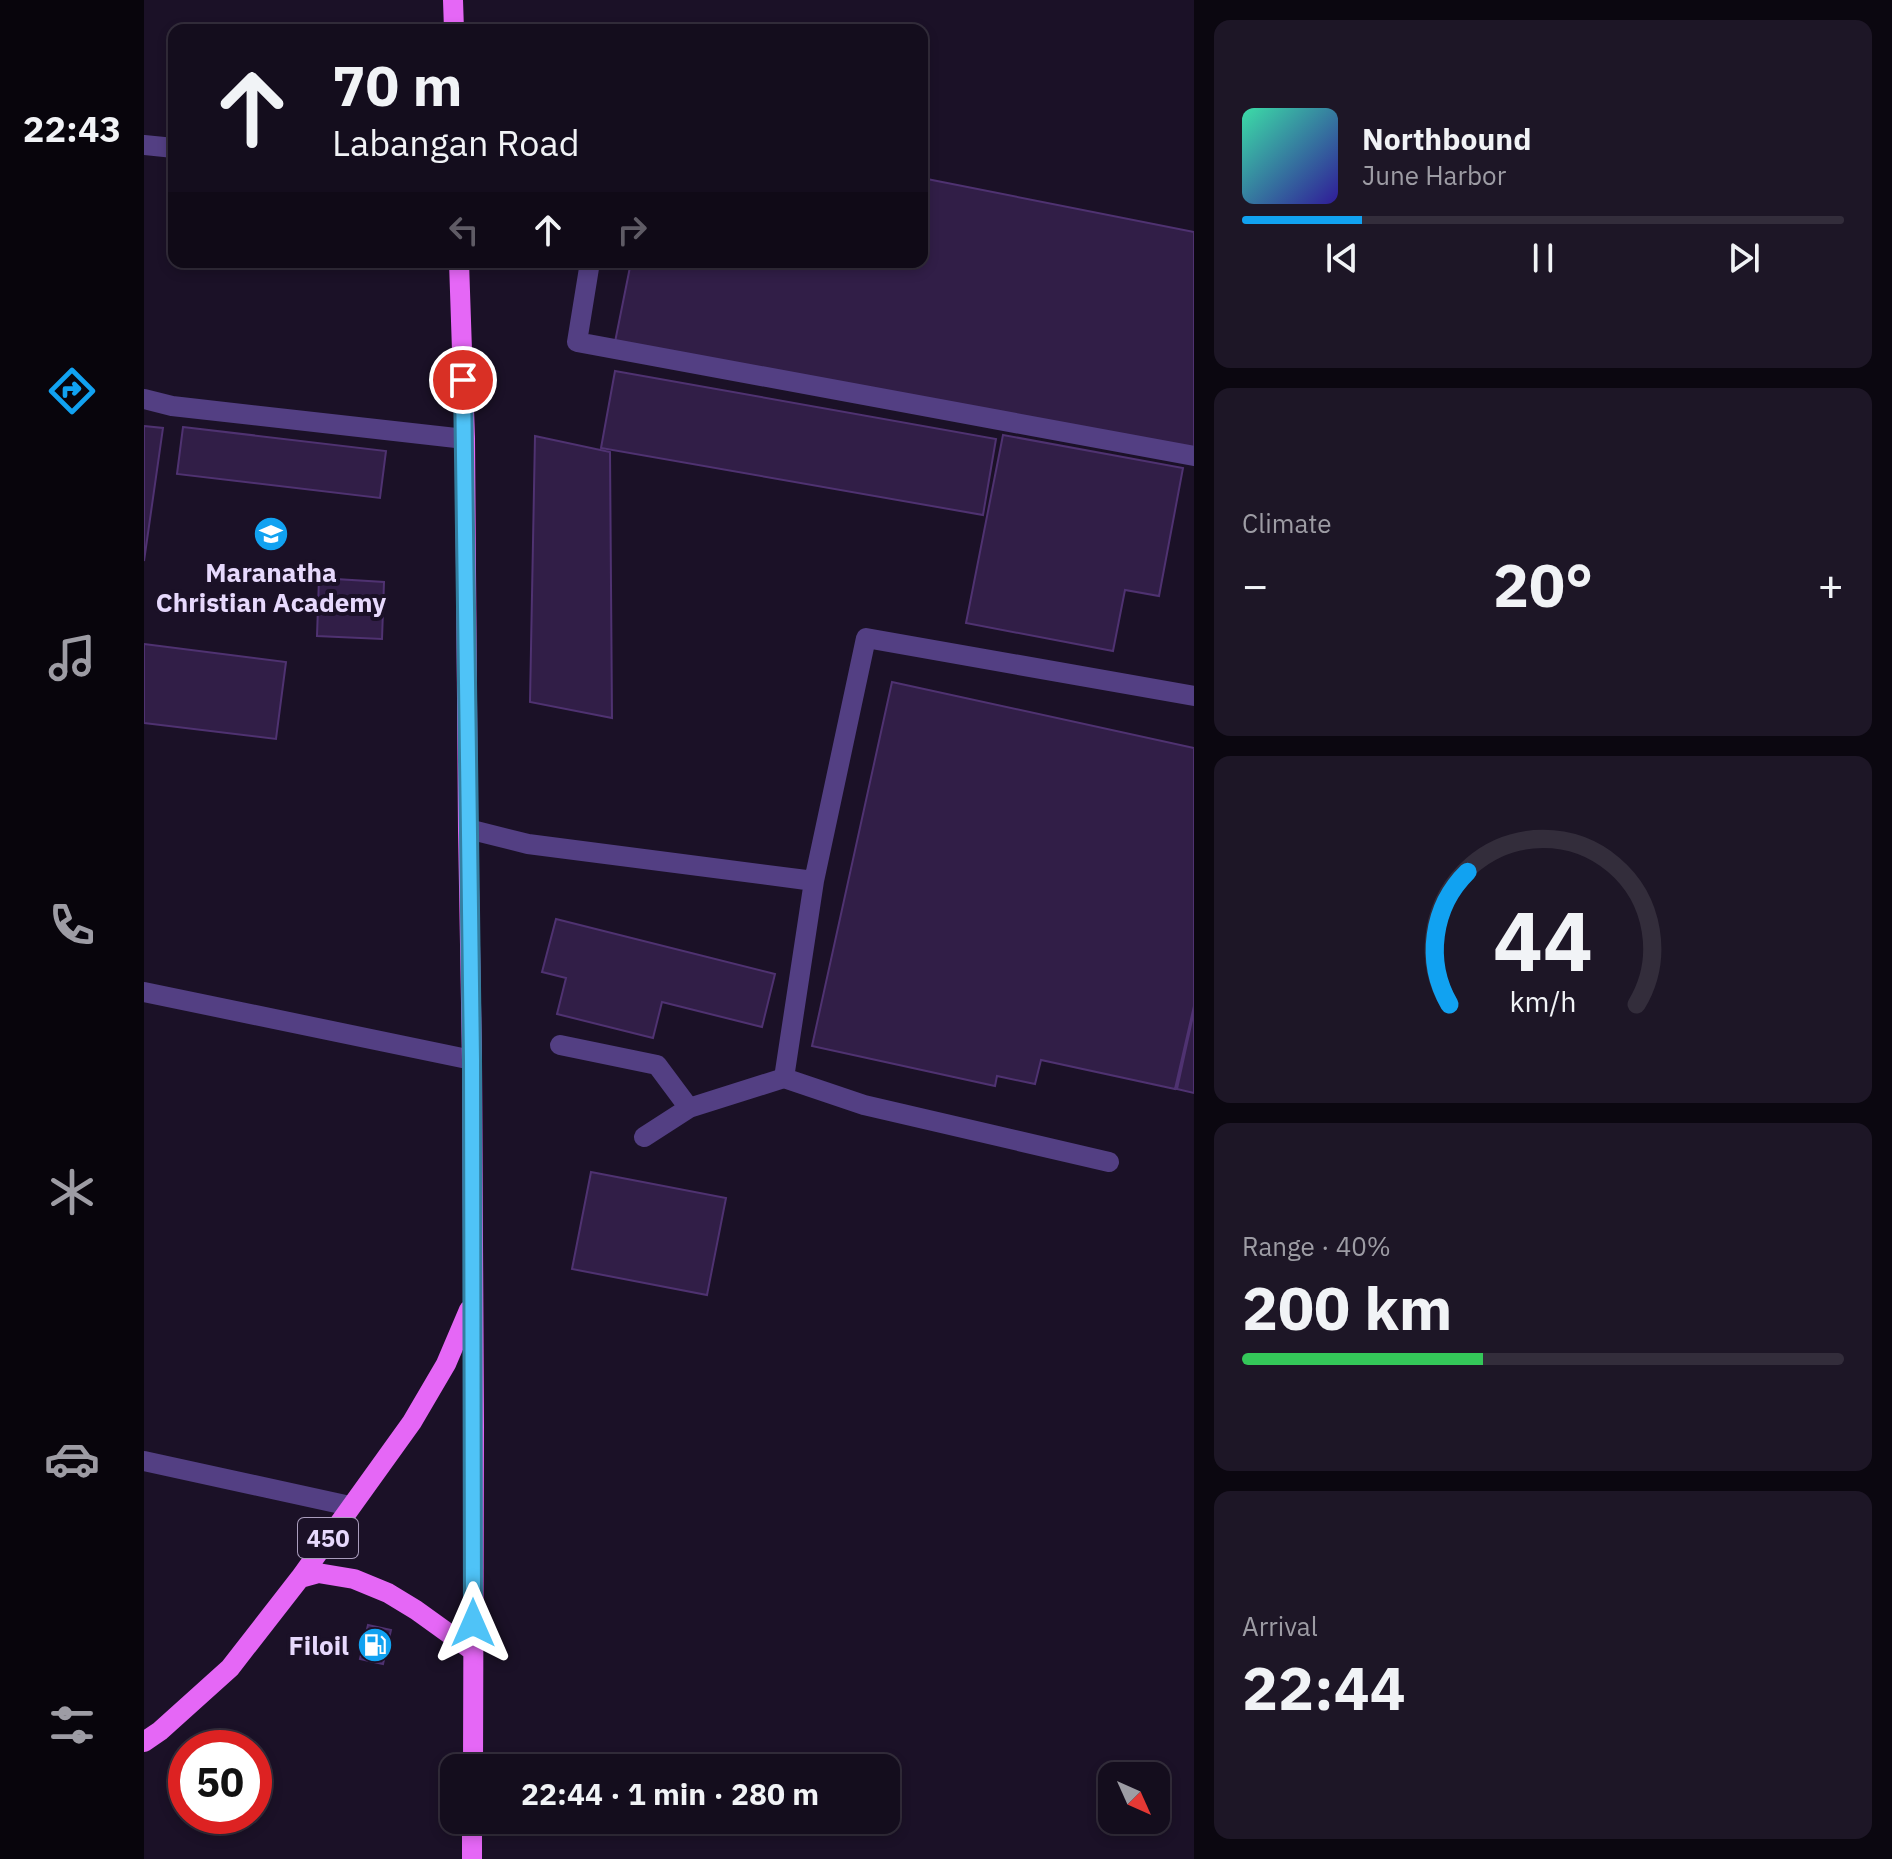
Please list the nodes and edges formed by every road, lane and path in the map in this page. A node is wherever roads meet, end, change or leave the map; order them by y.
1 (453, 0) edge
2 (454, 24) edge
3 (144, 145) edge
4 (168, 147) edge
5 (459, 268) edge
6 (589, 268) edge
7 (144, 399) edge
8 (465, 439) junction
9 (1194, 456) edge
10 (1194, 696) edge
11 (468, 829) junction
12 (814, 881) junction
13 (144, 992) edge
14 (560, 1045) dead end
15 (472, 1060) junction
16 (784, 1078) junction
17 (689, 1108) junction
18 (644, 1137) dead end
19 (1109, 1162) dead end
20 (473, 1303) junction
21 (144, 1461) edge
22 (350, 1506) junction
23 (300, 1578) junction
24 (473, 1651) junction
25 (144, 1742) edge
26 (473, 1754) edge
27 (472, 1834) edge
28 (472, 1859) edge

1 - 2 main road
3 - 4 street
5 - 8 main road, 450
6 - 9 street
7 - 8 street
8 - 11 main road, 450
10 - 12 street
11 - 12 street
11 - 15 main road, 450
12 - 16 street
13 - 15 street
14 - 17 street
15 - 20 main road, 450
16 - 17 street
16 - 19 street
17 - 18 street
20 - 22 main road, 450
20 - 24 main road
21 - 22 street
22 - 23 main road, 450
23 - 24 main road
23 - 25 main road, 450
24 - 26 main road
27 - 28 main road

